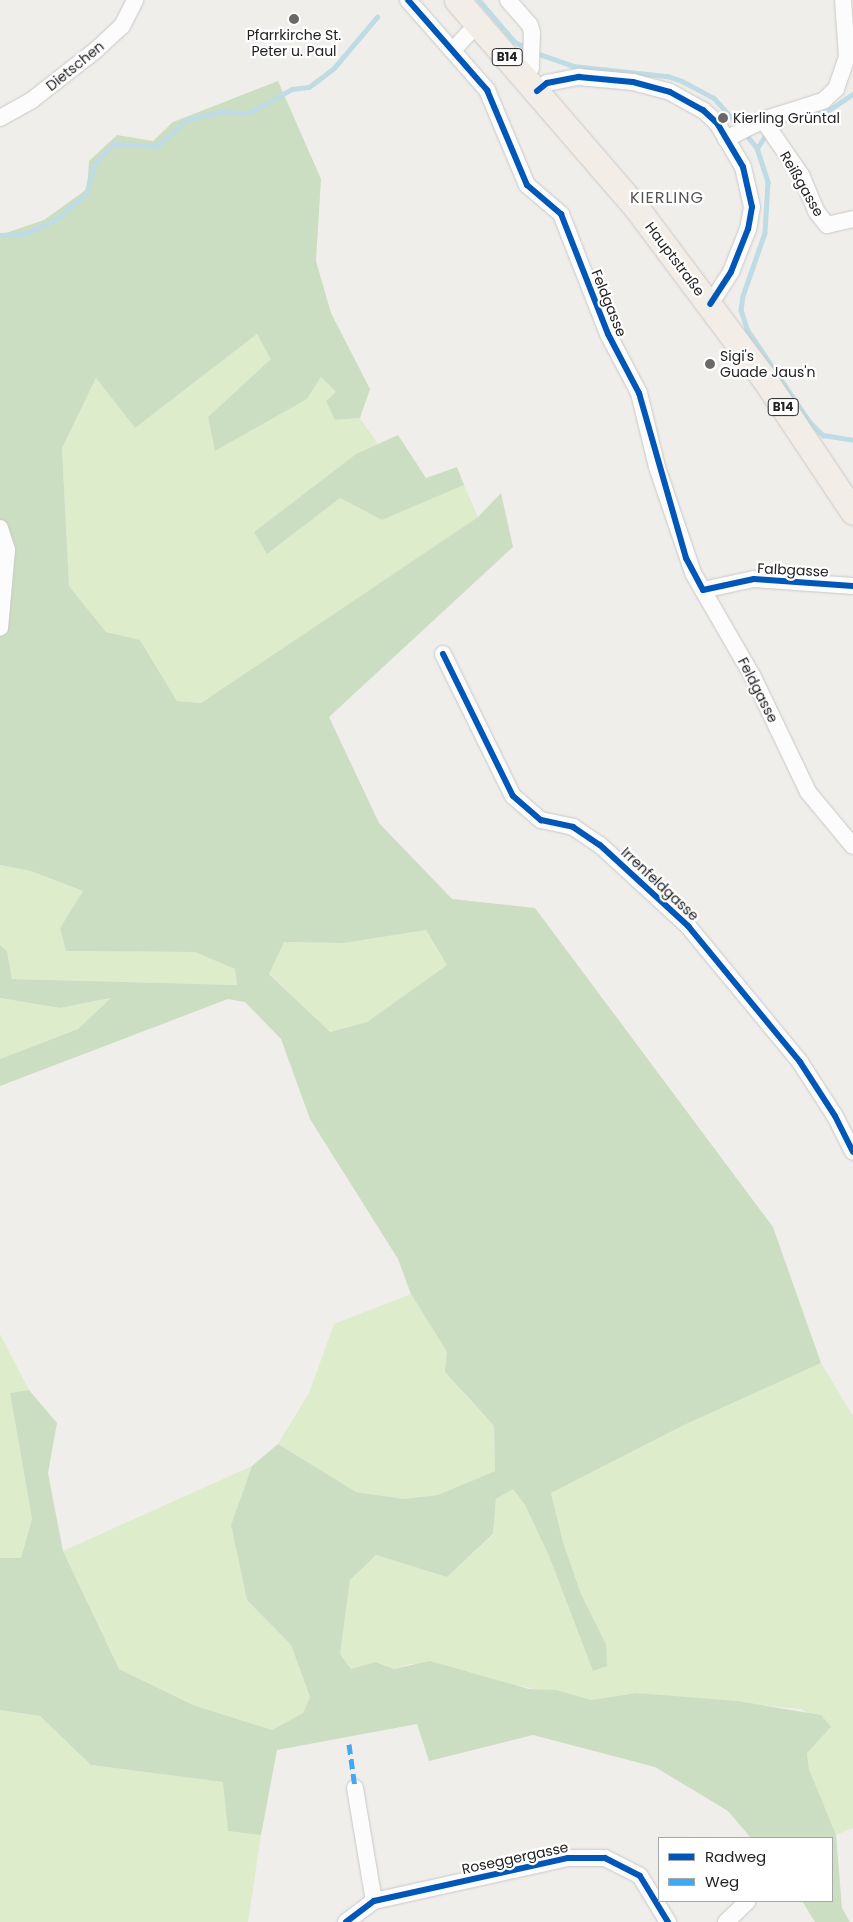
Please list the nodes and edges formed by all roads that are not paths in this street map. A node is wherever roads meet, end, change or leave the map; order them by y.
1 (135, 0) edge
2 (408, 0) edge
3 (508, 0) edge
4 (842, 0) edge
5 (469, 7) edge
6 (454, 49) junction
7 (849, 70) edge
8 (530, 76) junction
9 (0, 118) edge
10 (759, 122) junction
11 (732, 136) junction
12 (853, 219) edge
13 (710, 304) junction
14 (853, 512) edge
15 (0, 528) edge
16 (853, 586) edge
17 (703, 590) junction
18 (0, 628) edge
19 (443, 654) dead end
20 (853, 846) edge
21 (853, 1152) edge
22 (356, 1788) dead end
23 (374, 1901) junction
24 (747, 1902) edge
25 (346, 1922) edge
26 (668, 1922) edge
27 (726, 1922) edge

1 - 9 street, Dietschen
2 - 6 street
3 - 8 street
4 - 7 street
5 - 6 street
5 - 8 main road, Hauptstraße / B14
6 - 17 street, Feldgasse
7 - 10 street
8 - 11 street
8 - 13 main road, Hauptstraße / B14
10 - 11 street
10 - 12 street, Reißgasse
11 - 13 street
13 - 14 main road, Hauptstraße / B14
15 - 18 street
16 - 17 street, Falbgasse
17 - 20 street, Feldgasse
19 - 21 street, Irrenfeldgasse
22 - 23 street
23 - 25 street, Roseggergasse
23 - 26 street, Roseggergasse
24 - 27 street

